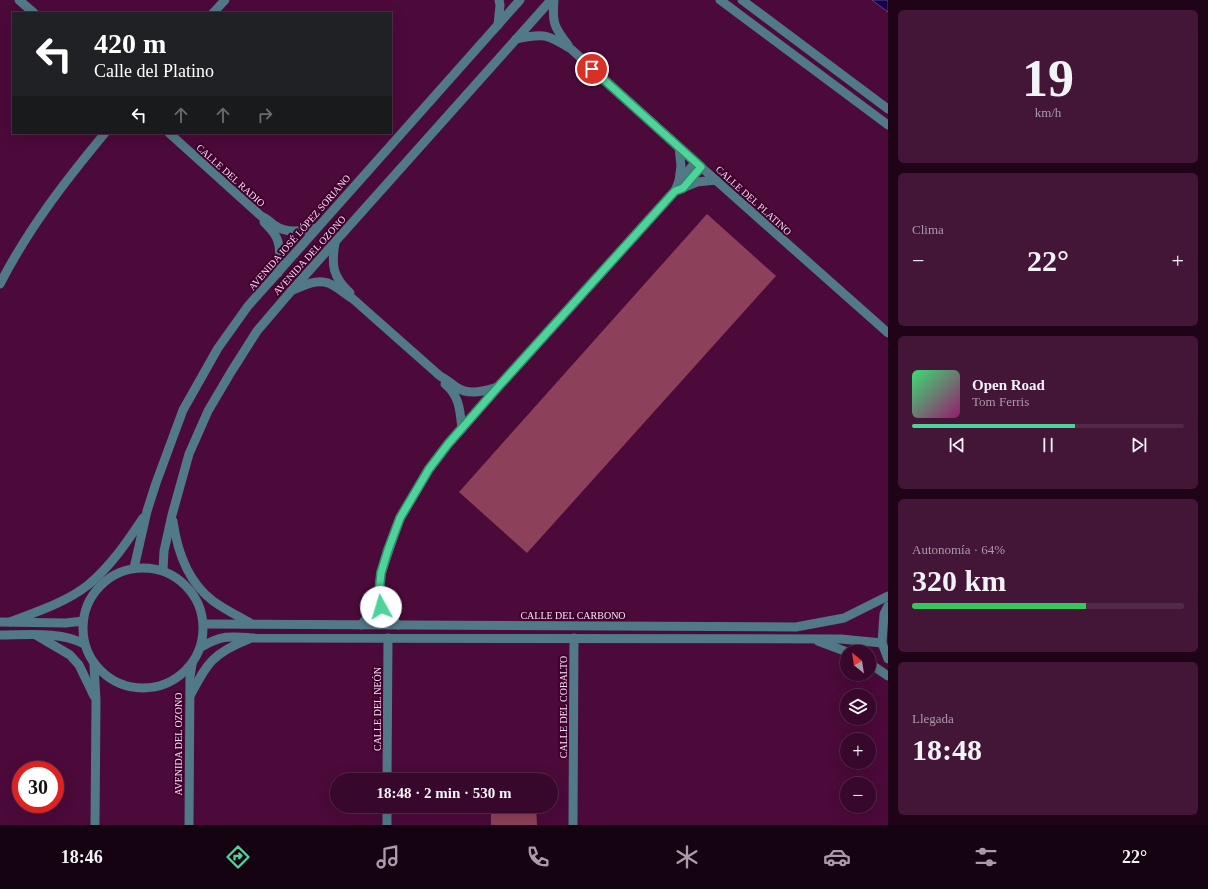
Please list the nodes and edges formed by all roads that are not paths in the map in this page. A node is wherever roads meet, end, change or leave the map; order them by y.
1 (19, 0) edge
2 (225, 0) edge
3 (499, 0) edge
4 (520, 0) edge
5 (552, 0) edge
6 (720, 0) edge
7 (742, 0) edge
8 (33, 12) edge
9 (214, 12) edge
10 (498, 25) junction
11 (516, 40) junction
12 (571, 49) junction
13 (888, 109) edge
14 (888, 125) edge
15 (104, 134) edge
16 (170, 134) edge
17 (679, 147) junction
18 (698, 165) junction
19 (716, 180) junction
20 (679, 187) junction
21 (261, 216) junction
22 (317, 228) junction
23 (336, 242) junction
24 (278, 273) junction
25 (0, 284) edge
26 (292, 290) junction
27 (354, 299) junction
28 (888, 333) edge
29 (440, 376) junction
30 (498, 387) junction
31 (462, 429) junction
32 (147, 511) junction
33 (172, 515) junction
34 (134, 568) junction
35 (163, 570) junction
36 (379, 593) junction
37 (888, 596) edge
38 (888, 606) edge
39 (82, 621) junction
40 (0, 622) edge
41 (10, 622) junction
42 (204, 624) junction
43 (251, 624) junction
44 (361, 625) junction
45 (398, 625) junction
46 (0, 635) edge
47 (36, 635) junction
48 (254, 638) junction
49 (388, 638) junction
50 (574, 638) junction
51 (812, 639) junction
52 (882, 643) junction
53 (84, 644) junction
54 (201, 647) junction
55 (840, 649) edge
56 (888, 660) edge
57 (192, 664) junction
58 (94, 665) junction
59 (876, 668) edge
60 (888, 676) edge
61 (189, 697) junction
62 (96, 701) junction
63 (388, 773) edge
64 (387, 813) edge
65 (95, 825) edge
66 (189, 825) edge
67 (387, 825) edge
68 (573, 825) edge

1 - 8 street
2 - 9 street
3 - 10 street
4 - 10 street, AVENIDA JOSÉ LÓPEZ SORIANO
5 - 11 street, AVENIDA DEL OZONO
5 - 12 street, CALLE DEL PLATINO
6 - 14 street
7 - 13 street
10 - 22 street, AVENIDA JOSÉ LÓPEZ SORIANO
11 - 12 street, CALLE DEL PLATINO
11 - 23 street, AVENIDA DEL OZONO
12 - 17 street, CALLE DEL PLATINO
15 - 25 street
16 - 21 street, CALLE DEL RADIO
17 - 18 street, CALLE DEL PLATINO
17 - 20 street
18 - 19 street, CALLE DEL PLATINO
18 - 20 street
19 - 20 street
19 - 28 street, CALLE DEL PLATINO
20 - 30 street
21 - 22 street, CALLE DEL RADIO
21 - 24 street, CALLE DEL RADIO
22 - 24 street, AVENIDA JOSÉ LÓPEZ SORIANO
23 - 26 street, AVENIDA DEL OZONO
23 - 27 street
24 - 32 street, AVENIDA JOSÉ LÓPEZ SORIANO
26 - 27 street
26 - 33 street, AVENIDA DEL OZONO
27 - 29 street
29 - 30 street
29 - 31 street
30 - 31 street
31 - 36 street
32 - 34 street, AVENIDA JOSÉ LÓPEZ SORIANO
32 - 41 street, AVENIDA JOSÉ LÓPEZ SORIANO
33 - 35 street, AVENIDA DEL OZONO
33 - 43 street
34 - 35 street
34 - 39 street
35 - 42 street
36 - 44 street
36 - 45 street
37 - 45 street, CALLE DEL CARBONO
38 - 52 street
39 - 41 street
39 - 53 street
40 - 41 street
42 - 43 street, CALLE DEL CARBONO
42 - 54 street
43 - 44 street, CALLE DEL CARBONO
44 - 45 street, CALLE DEL CARBONO
46 - 47 street
47 - 53 street
47 - 62 street
48 - 49 street
48 - 54 street
48 - 61 street
49 - 50 street
49 - 63 street, CALLE DEL NEÓN
50 - 51 street
50 - 68 street, CALLE DEL COBALTO
51 - 52 street
51 - 55 street
52 - 56 street
53 - 58 street
54 - 57 street
57 - 58 street
57 - 61 street, AVENIDA DEL OZONO
58 - 62 street
59 - 60 street
61 - 66 street, AVENIDA DEL OZONO
62 - 65 street
64 - 67 street

